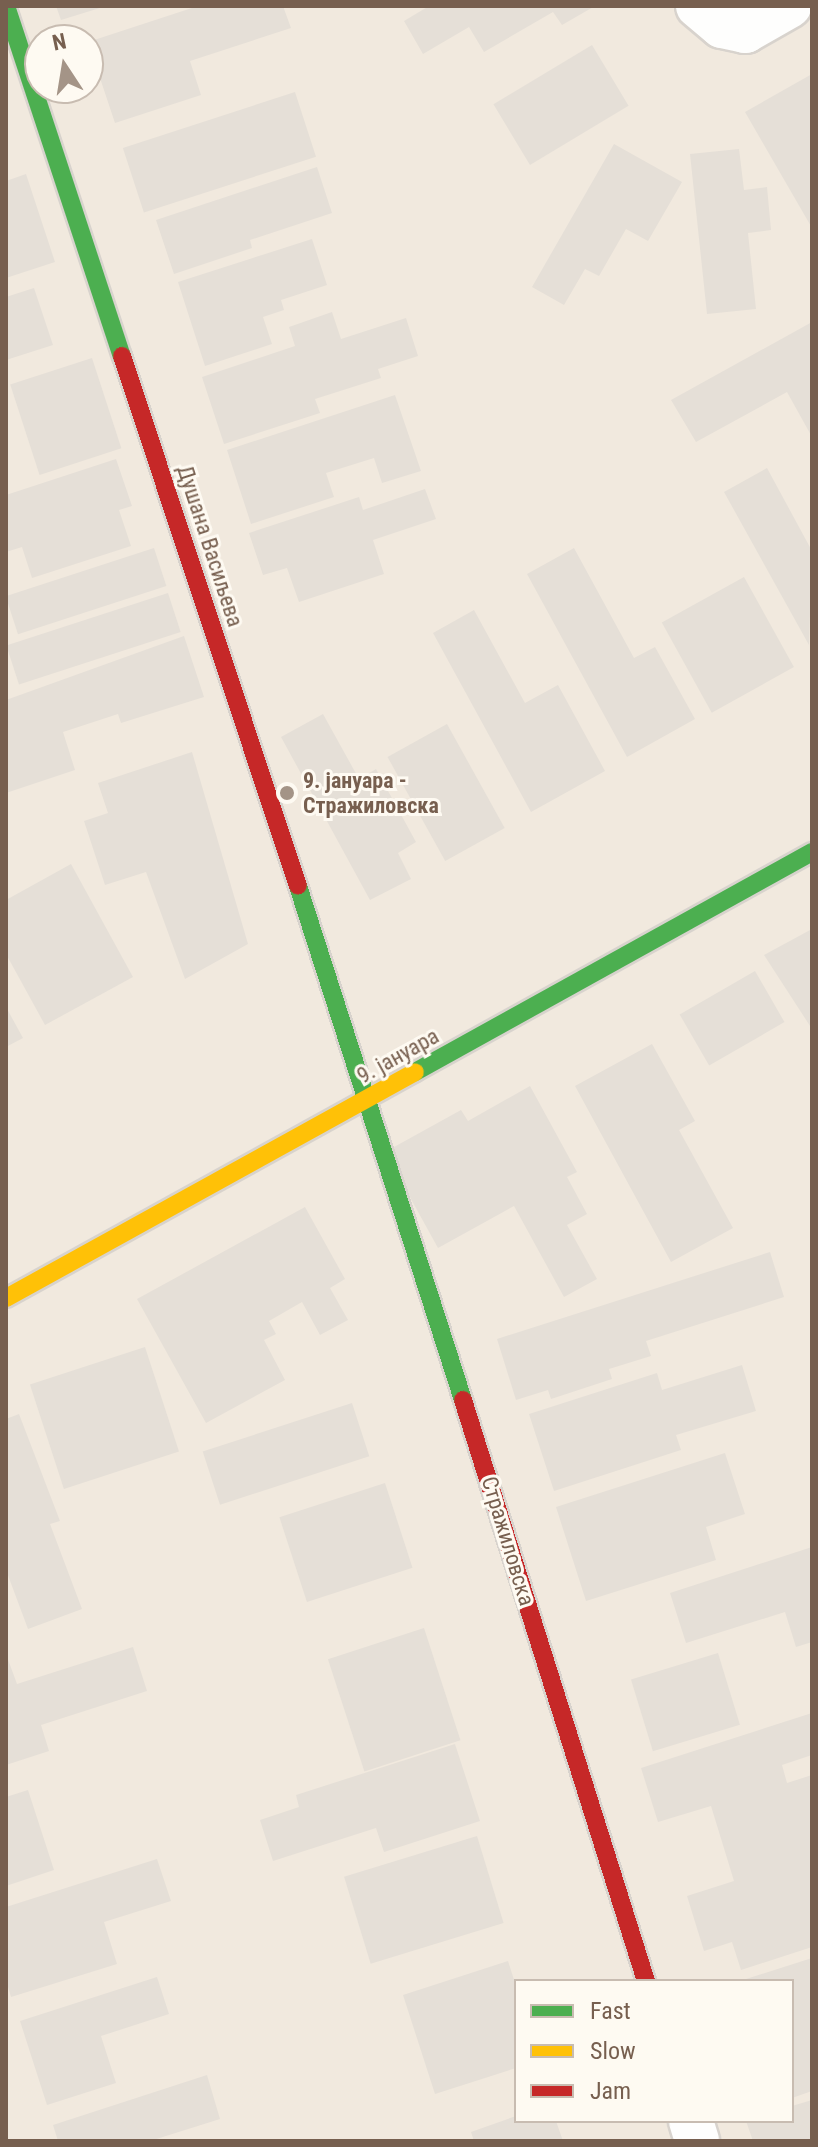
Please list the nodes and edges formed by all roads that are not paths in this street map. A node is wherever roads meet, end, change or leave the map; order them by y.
1 (698, 6) edge
2 (789, 6) edge
3 (7, 9) edge
4 (812, 852) edge
5 (369, 1100) junction
6 (6, 1298) edge
7 (645, 1979) edge

1 - 2 street
3 - 5 street, Душана Васиљева
4 - 5 street, 9. јануара
5 - 6 street, 9. јануара
5 - 7 street, Стражиловска

